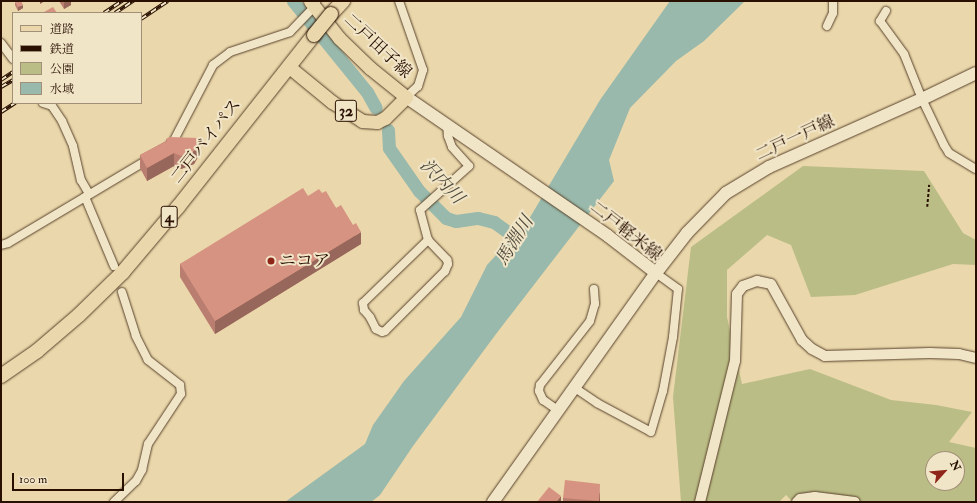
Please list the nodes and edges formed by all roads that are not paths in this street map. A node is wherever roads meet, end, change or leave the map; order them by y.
1 (343, 1) edge
2 (399, 1) edge
3 (833, 1) edge
4 (313, 3) edge
5 (886, 10) dead end
6 (827, 26) dead end
7 (1, 43) edge
8 (12, 58) edge
9 (288, 66) junction
10 (976, 73) edge
11 (406, 97) junction
12 (922, 99) junction
13 (46, 104) edge
14 (447, 125) junction
15 (976, 169) edge
16 (87, 195) junction
17 (428, 240) junction
18 (1, 245) edge
19 (114, 266) dead end
20 (656, 273) junction
21 (594, 289) dead end
22 (122, 292) dead end
23 (976, 358) edge
24 (1, 376) edge
25 (575, 388) junction
26 (559, 411) junction
27 (114, 502) edge
28 (493, 502) edge
29 (700, 502) edge
30 (797, 502) edge
31 (855, 502) edge

1 - 9 highway, 二戸バイパス / 4, bridge
2 - 11 street
3 - 6 street
4 - 11 main road, 二戸田子線
4 - 16 street
5 - 12 street
7 - 8 street
9 - 11 main road, 二戸田子線 / 32
9 - 24 highway, 二戸バイパス / 4
10 - 12 main road, 二戸一戸線
11 - 14 main road, 二戸軽米線
12 - 15 street
12 - 20 main road, 二戸一戸線
13 - 16 street
14 - 17 street
14 - 20 main road, 二戸軽米線
16 - 18 street
16 - 19 street
17 - 17 street
20 - 25 main road, 二戸軽米線
20 - 25 street
21 - 26 street
22 - 27 street
23 - 29 street
25 - 26 main road, 二戸軽米線
26 - 28 main road, 二戸軽米線
30 - 31 street

